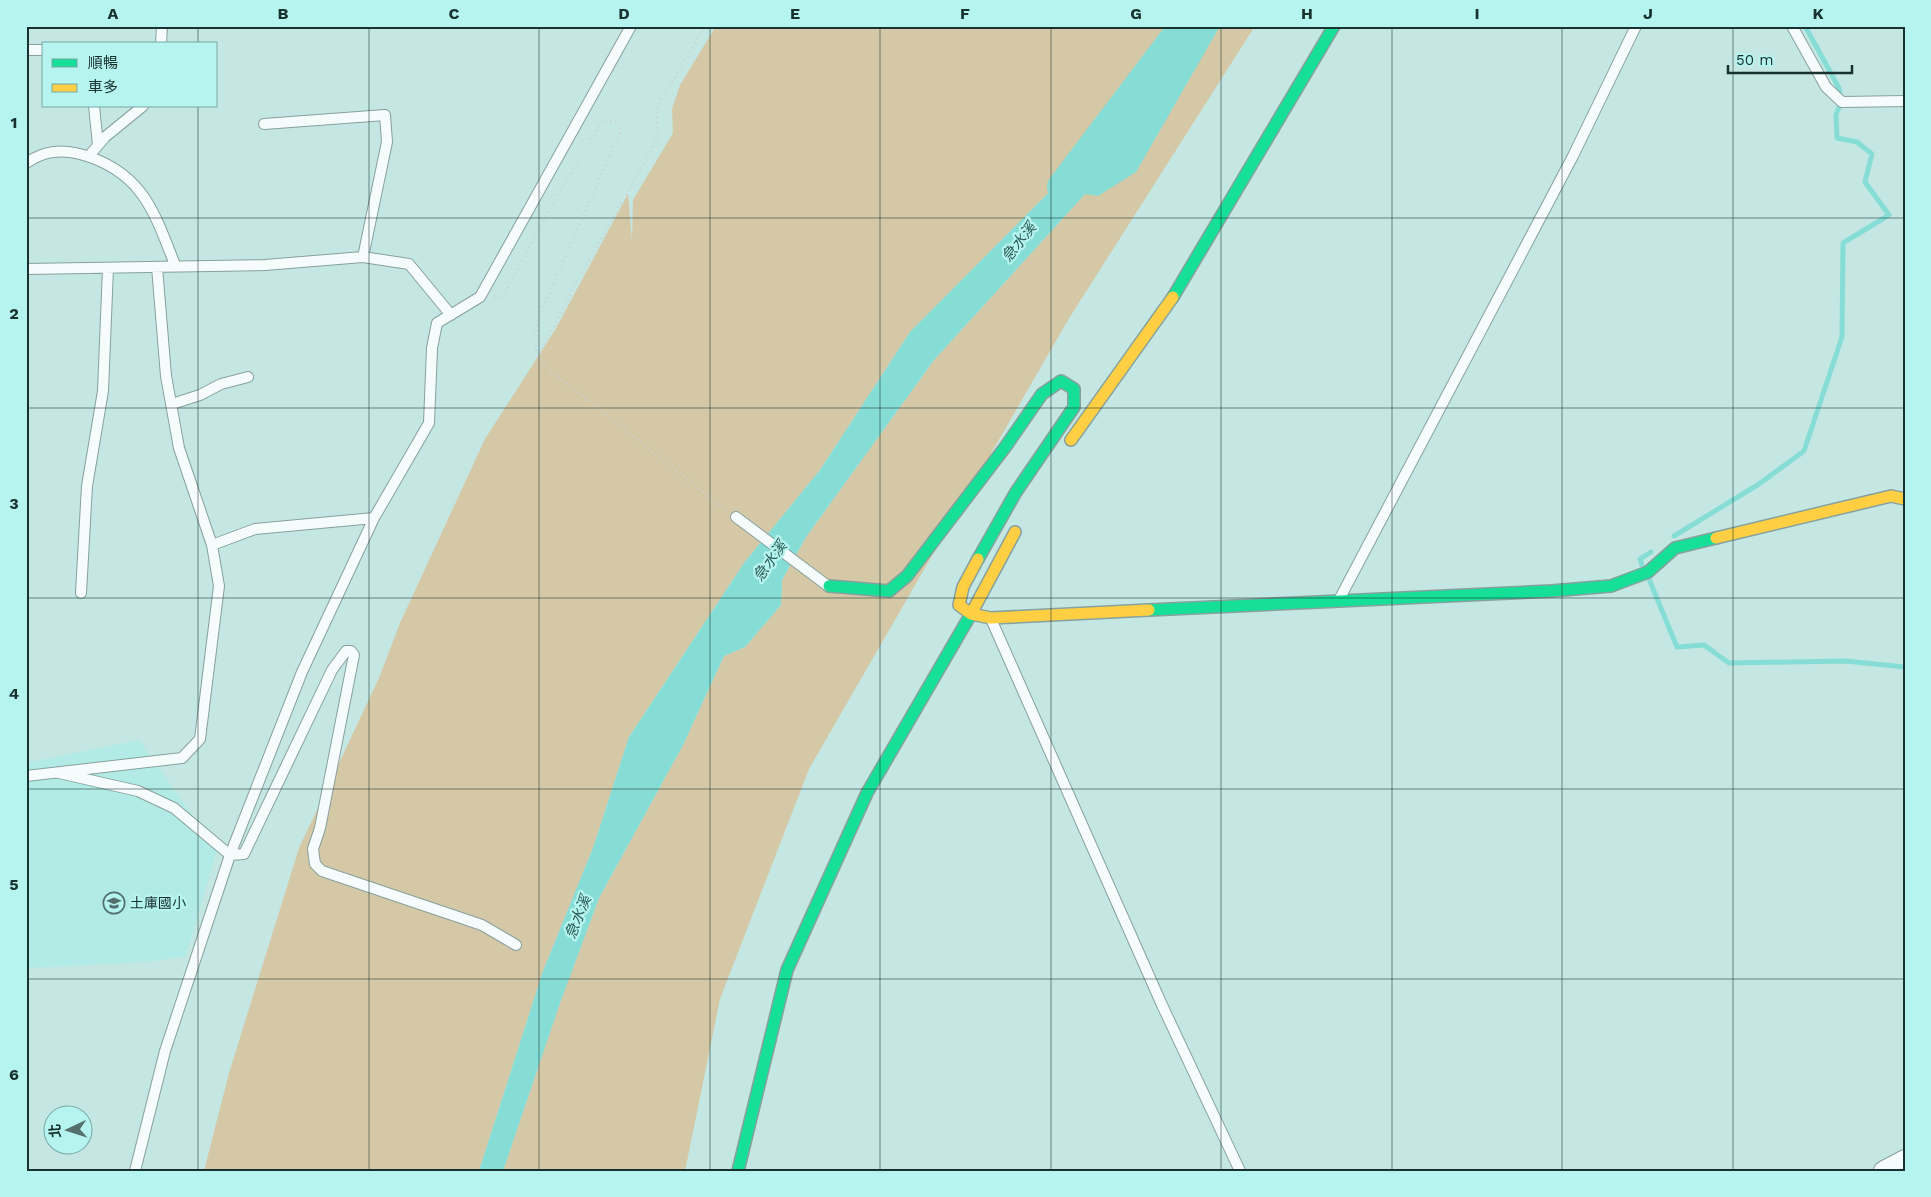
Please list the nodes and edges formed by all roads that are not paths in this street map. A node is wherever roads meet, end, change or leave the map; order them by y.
1 (162, 26) edge
2 (631, 26) edge
3 (1334, 26) edge
4 (1636, 26) edge
5 (1792, 26) edge
6 (161, 42) edge
7 (26, 50) edge
8 (42, 50) edge
9 (1905, 101) edge
10 (94, 108) edge
11 (141, 108) edge
12 (264, 124) dead end
13 (98, 145) junction
14 (89, 156) junction
15 (26, 163) edge
16 (363, 257) junction
17 (175, 265) junction
18 (157, 267) junction
19 (108, 268) junction
20 (26, 269) edge
21 (451, 314) junction
22 (248, 377) dead end
23 (172, 404) junction
24 (1063, 451) dead end
25 (1905, 499) edge
26 (736, 517) road end
27 (374, 518) junction
28 (1022, 518) dead end
29 (212, 545) junction
30 (829, 586) joint
31 (81, 593) dead end
32 (1338, 601) junction
33 (972, 614) junction
34 (991, 618) junction
35 (59, 773) junction
36 (26, 776) edge
37 (230, 854) junction
38 (516, 945) dead end
39 (1905, 1160) edge
40 (135, 1171) edge
41 (738, 1171) edge
42 (1240, 1171) edge
43 (1884, 1171) edge

1 - 6 lane
2 - 21 lane
3 - 24 street
4 - 32 lane
5 - 9 lane
7 - 8 lane
10 - 13 lane
11 - 13 lane
12 - 16 lane
13 - 14 lane
14 - 15 lane
14 - 17 lane
16 - 17 lane
16 - 21 lane
17 - 18 lane
18 - 19 lane
18 - 23 lane
19 - 20 lane
19 - 31 lane
21 - 27 lane
22 - 23 lane
23 - 29 lane
25 - 32 street
26 - 30 lane
27 - 29 lane
27 - 37 lane
28 - 33 street
29 - 35 lane
30 - 33 street
32 - 34 street
33 - 34 street
33 - 41 street
34 - 42 lane
35 - 36 lane
35 - 37 lane
37 - 38 lane
37 - 40 lane
39 - 43 street

